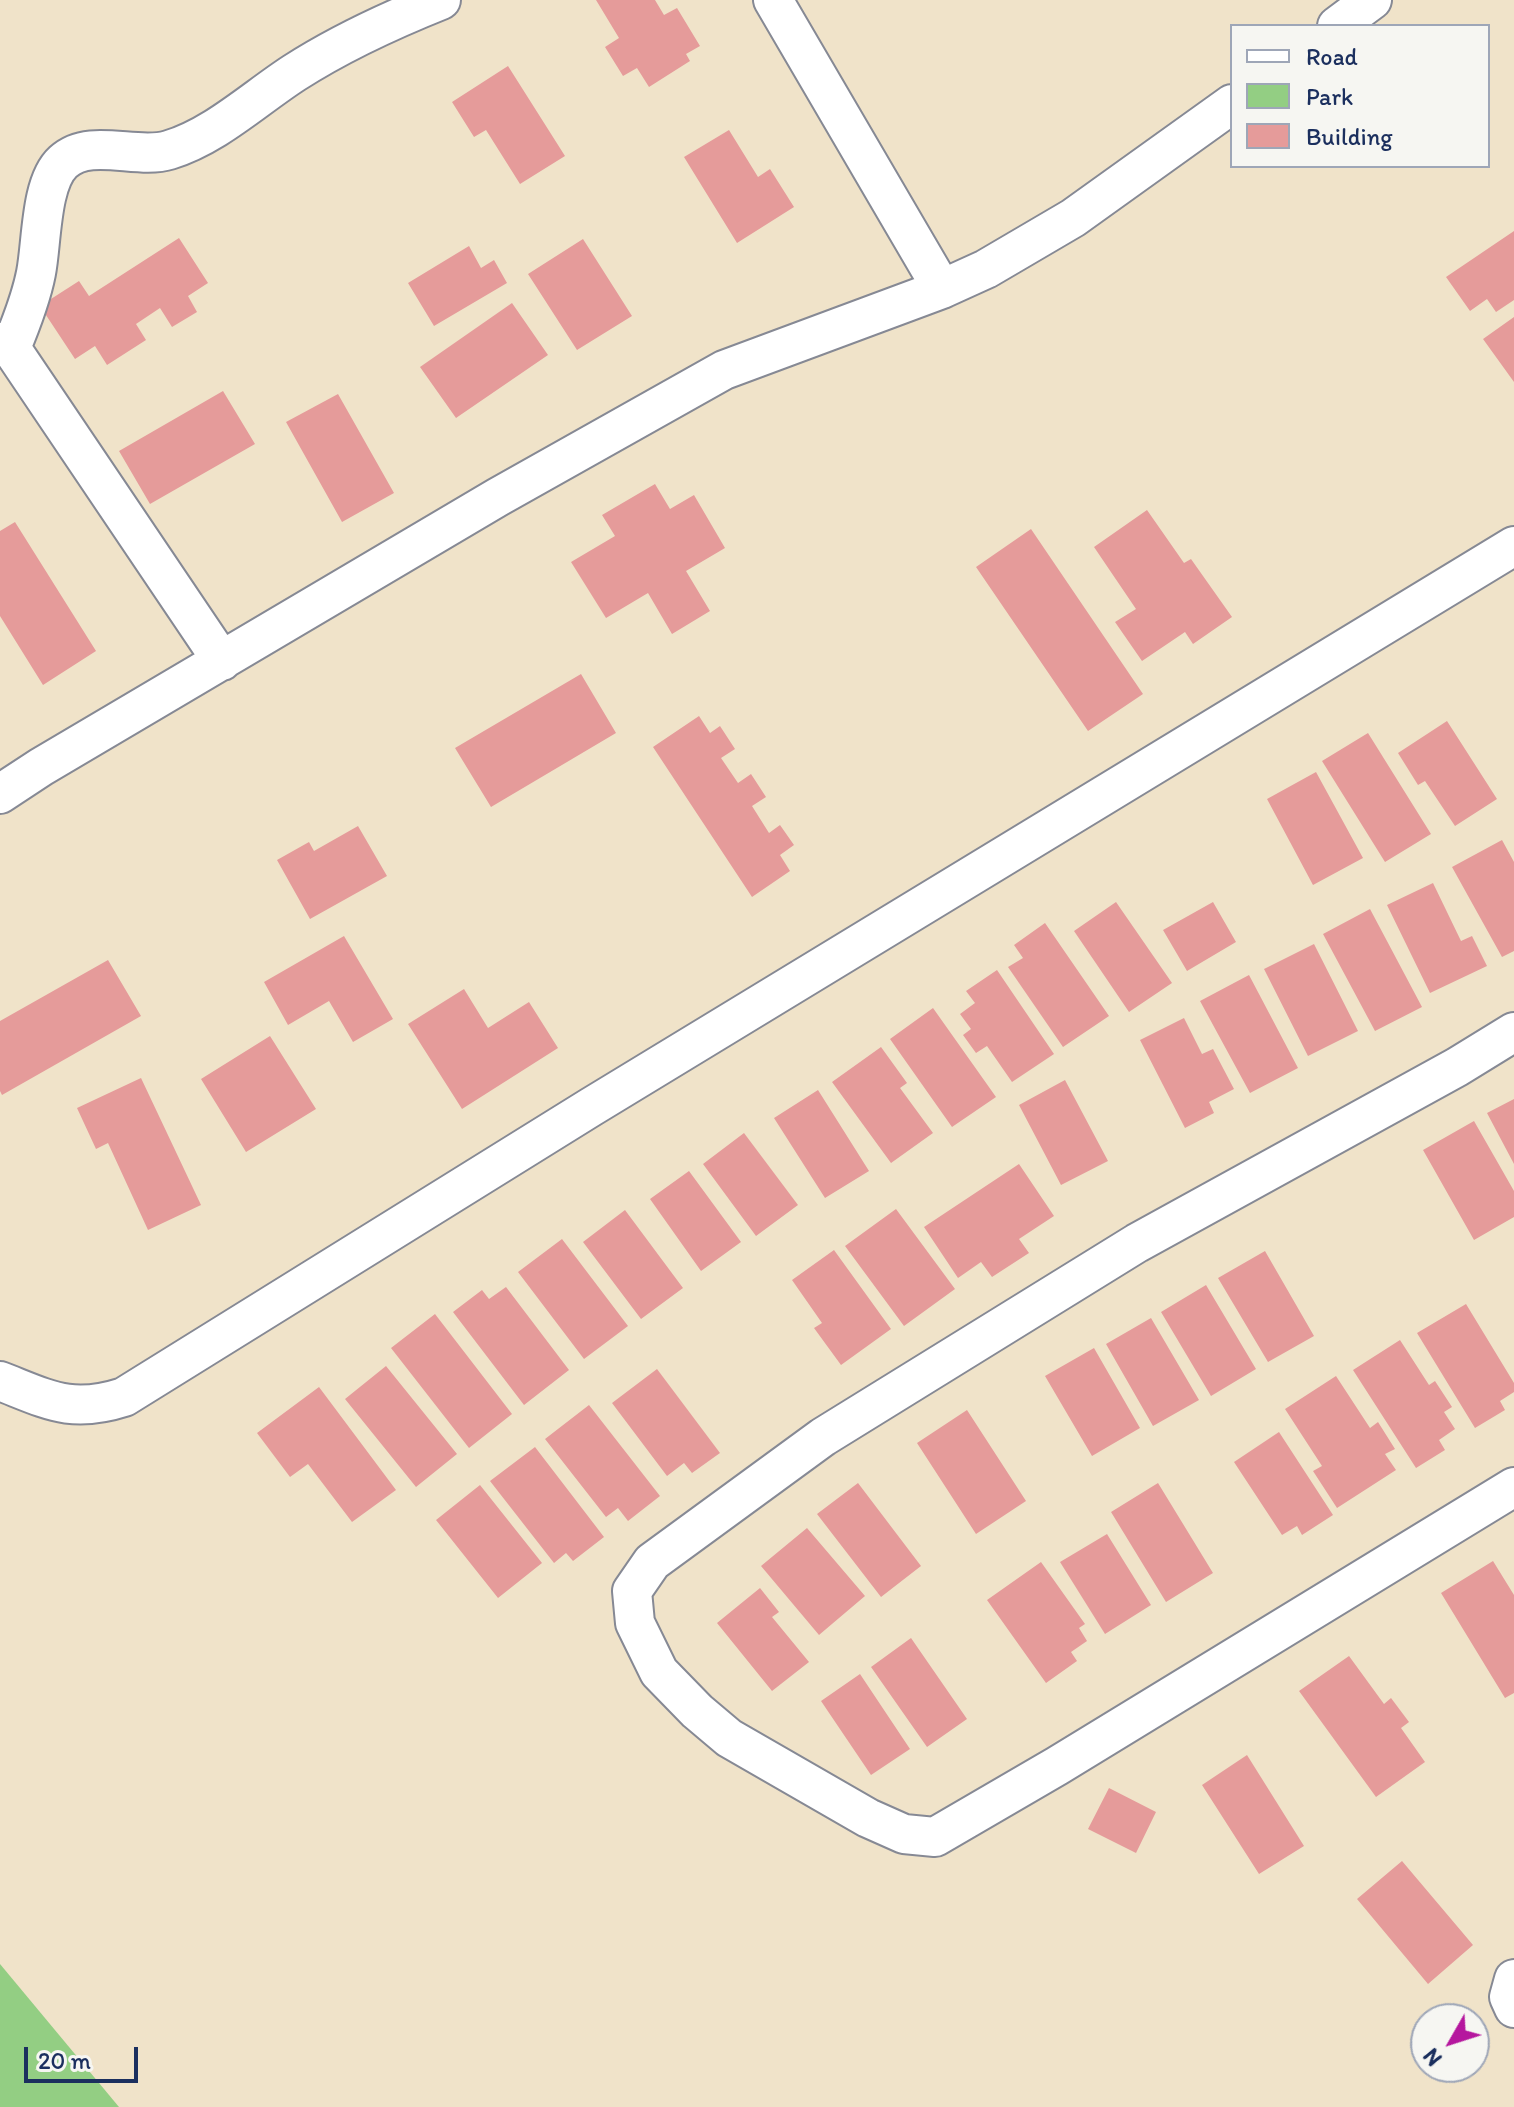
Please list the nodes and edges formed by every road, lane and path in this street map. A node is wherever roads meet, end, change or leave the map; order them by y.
1 (441, 0) edge
2 (773, 0) edge
3 (1372, 0) edge
4 (1340, 24) edge
5 (1230, 105) edge
6 (942, 289) junction
7 (5, 345) edge
8 (1514, 546) edge
9 (222, 661) junction
10 (0, 794) edge
11 (1514, 1032) edge
12 (0, 1381) edge
13 (1514, 1487) edge
14 (1514, 1979) edge
15 (1514, 2008) edge

1 - 7 street
2 - 6 street
3 - 4 street
5 - 6 street
6 - 9 street
7 - 9 street
8 - 12 street
9 - 10 street
11 - 13 street
14 - 15 street

